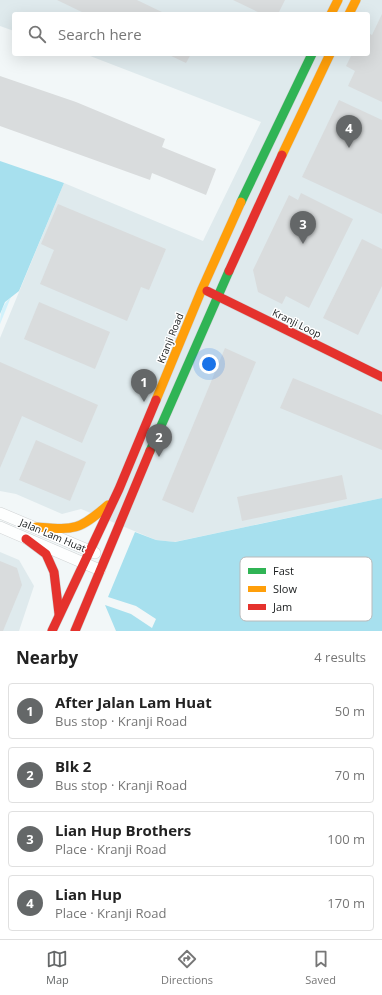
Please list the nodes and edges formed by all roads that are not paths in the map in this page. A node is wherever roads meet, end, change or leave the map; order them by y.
1 (338, 0) edge
2 (356, 0) edge
3 (332, 12) edge
4 (350, 12) edge
5 (311, 56) edge
6 (329, 56) edge
7 (202, 288) junction
8 (218, 296) junction
9 (382, 377) edge
10 (114, 498) junction
11 (0, 513) edge
12 (0, 527) edge
13 (36, 527) junction
14 (26, 539) junction
15 (91, 551) junction
16 (105, 557) junction
17 (84, 564) junction
18 (100, 570) junction
19 (60, 616) junction
20 (52, 631) edge
21 (75, 631) edge

1 - 3 main road
2 - 4 main road
5 - 7 main road, Kranji Road
6 - 8 main road
7 - 8 main road, Kranji Loop
7 - 10 main road, Kranji Road
8 - 9 main road, Kranji Loop
8 - 16 main road
10 - 13 main road
10 - 15 main road, Kranji Road
11 - 13 street, Jalan Lam Huat
12 - 14 street, Jalan Lam Huat
13 - 15 street, Jalan Lam Huat
14 - 17 street, Jalan Lam Huat
14 - 19 main road
15 - 16 street, Jalan Lam Huat
15 - 17 main road, Kranji Road
16 - 18 main road
17 - 18 street, Jalan Lam Huat
17 - 19 main road, Kranji Road
18 - 21 main road
19 - 20 main road, Kranji Road

